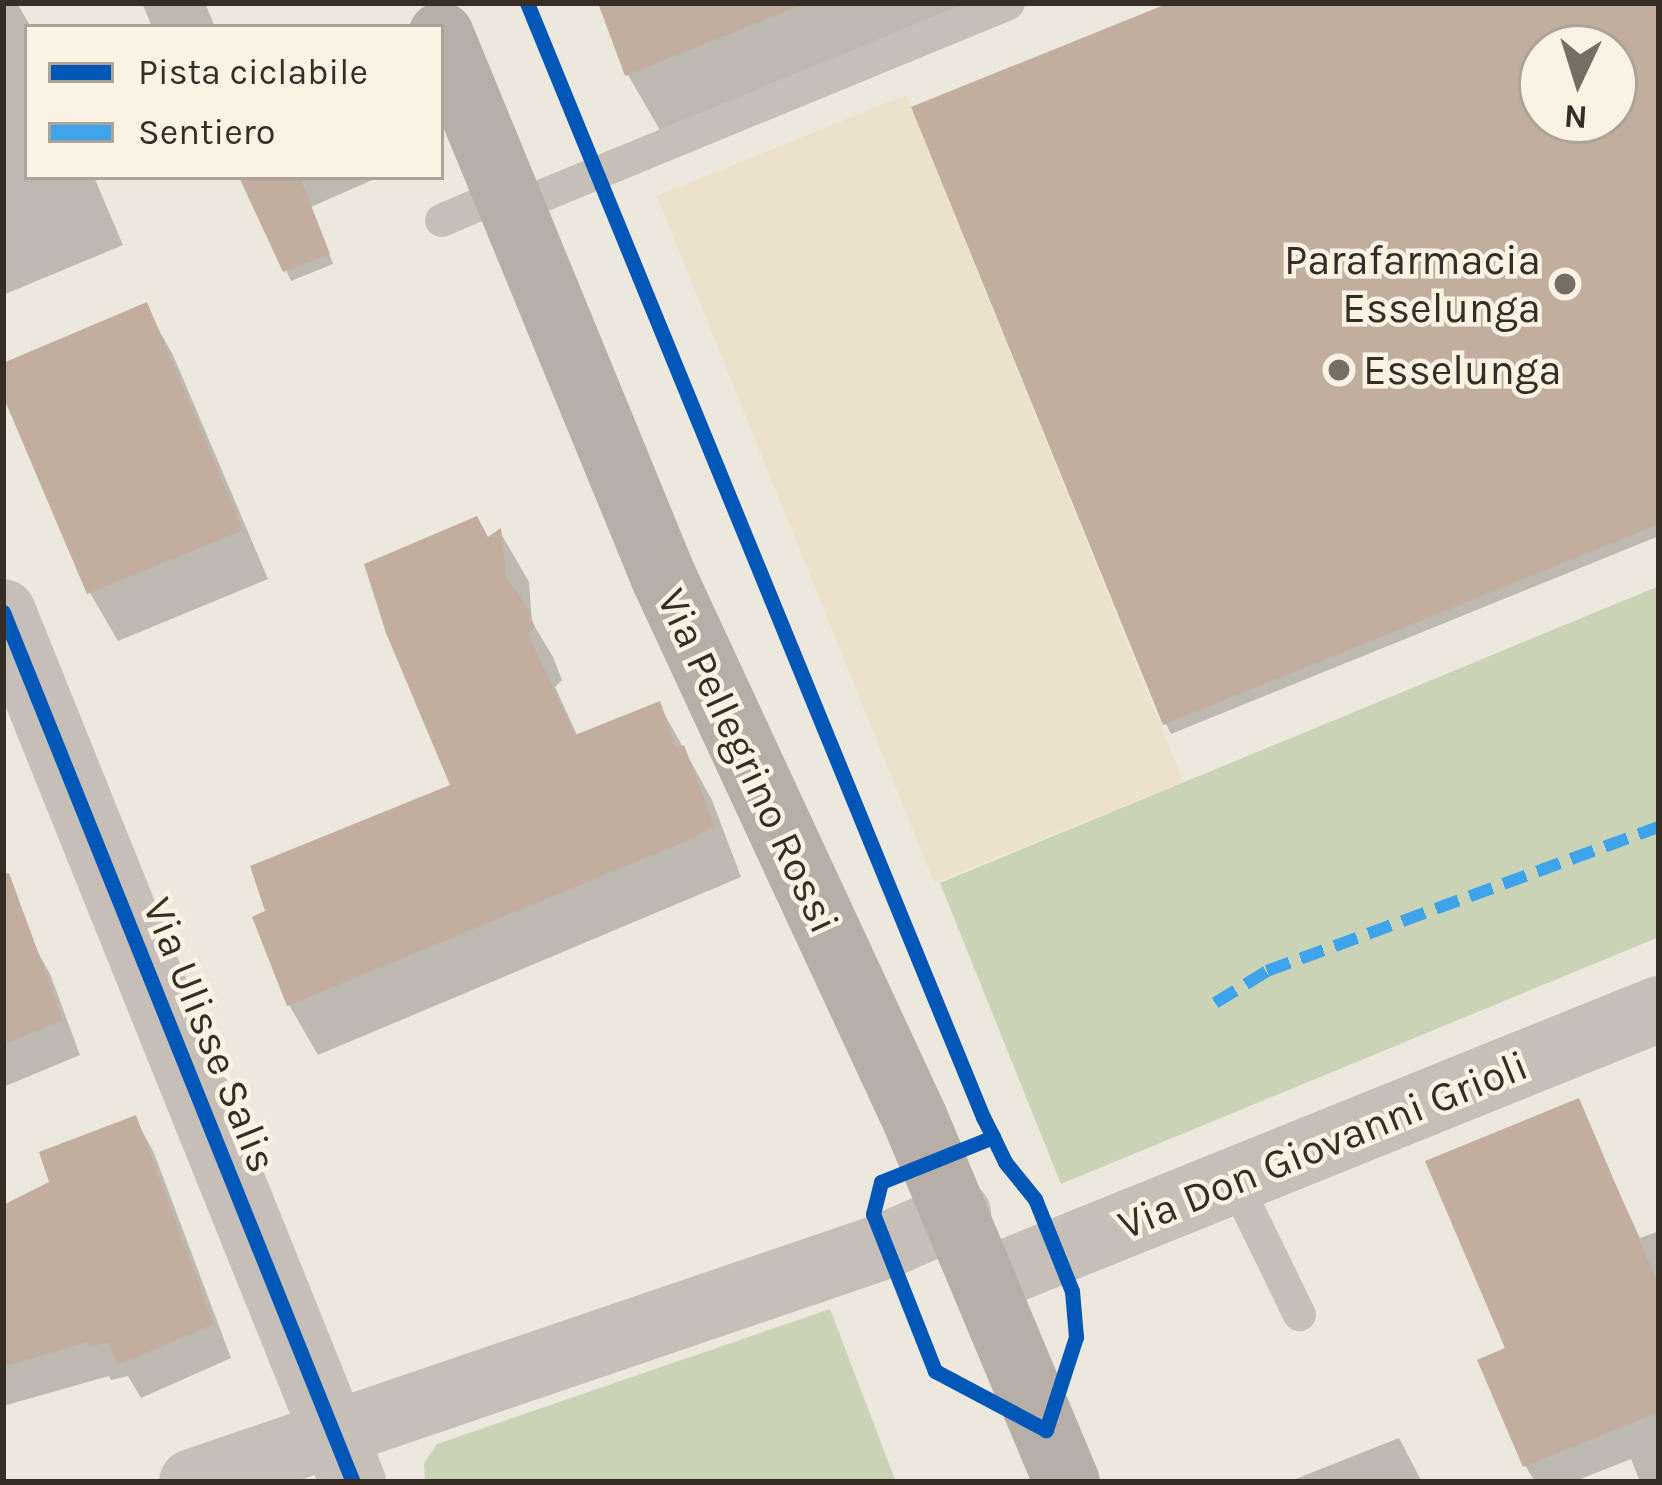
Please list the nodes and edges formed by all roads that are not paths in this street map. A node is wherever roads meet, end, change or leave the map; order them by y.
1 (1008, 3) edge
2 (444, 50) edge
3 (509, 200) junction
4 (441, 220) dead end
5 (3, 612) edge
6 (1659, 1009) edge
7 (1235, 1183) junction
8 (958, 1214) junction
9 (987, 1280) junction
10 (1299, 1314) dead end
11 (342, 1459) edge
12 (192, 1482) edge
13 (1067, 1482) edge

1 - 3 lane
2 - 3 main road, Via Pellegrino Rossi
3 - 4 lane
3 - 8 main road, Via Pellegrino Rossi
5 - 11 street, Via Ulisse Salis
6 - 7 street, Via Don Giovanni Grioli
7 - 9 street, Via Don Giovanni Grioli
7 - 10 lane
8 - 9 main road, Via Pellegrino Rossi
8 - 11 street
9 - 13 main road, Via Pellegrino Rossi
11 - 12 street

